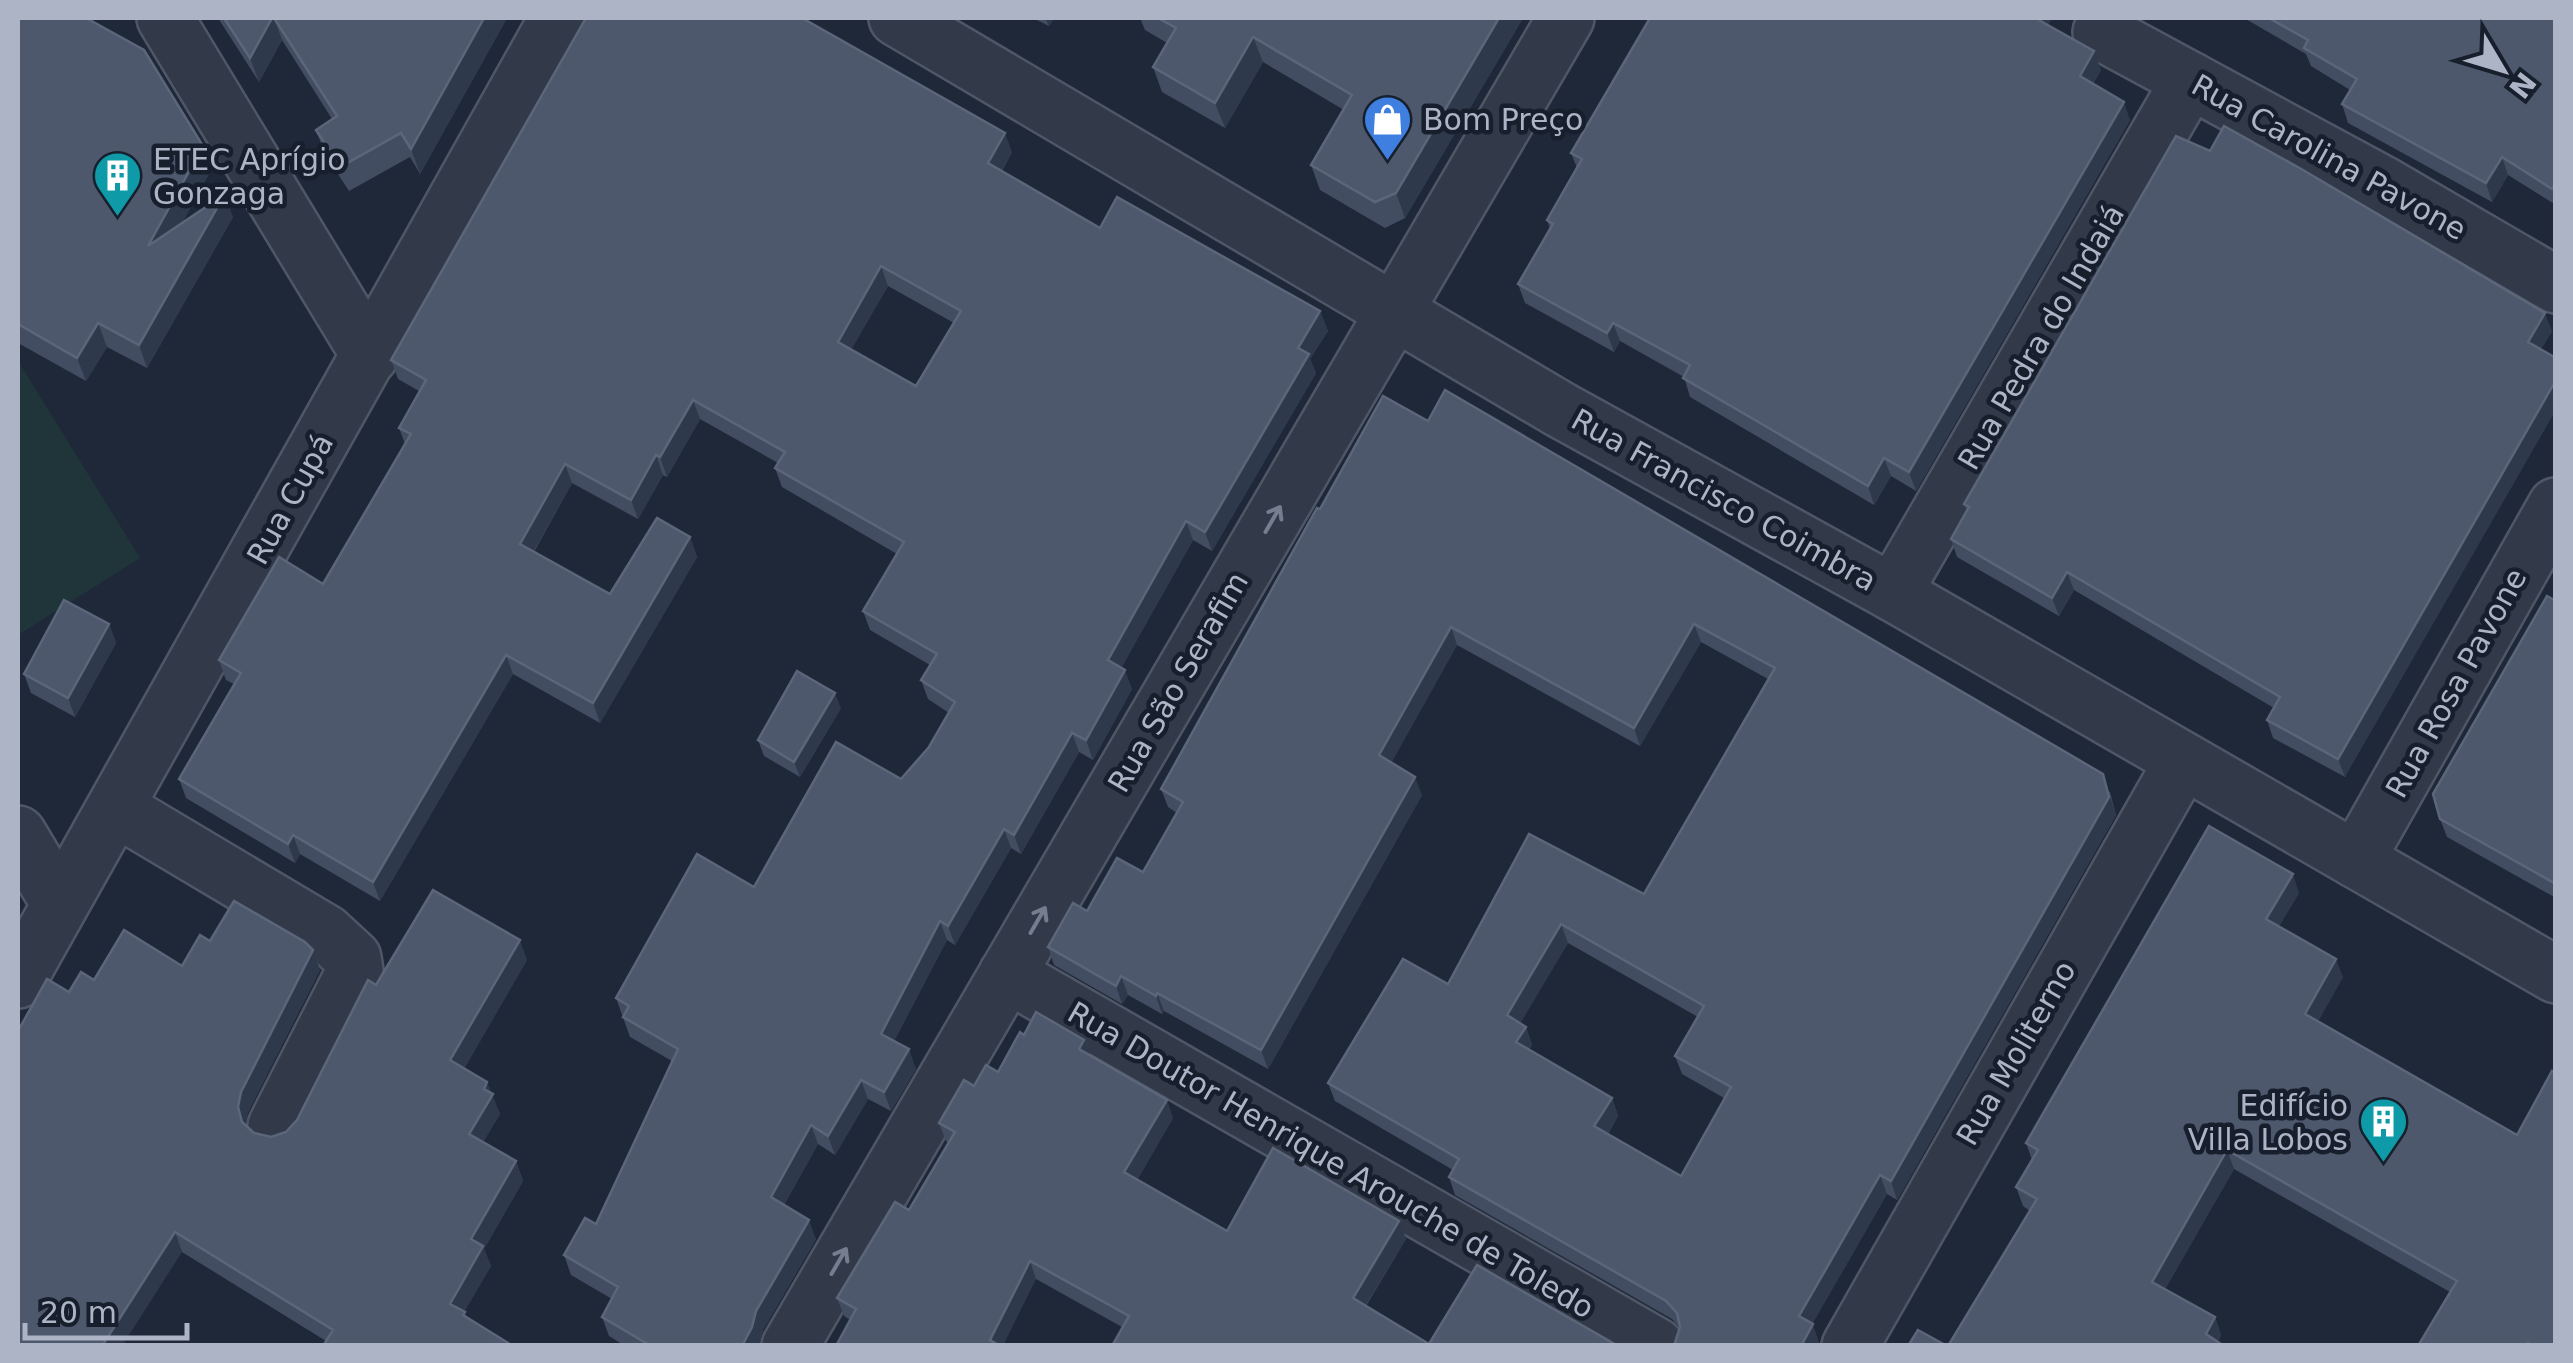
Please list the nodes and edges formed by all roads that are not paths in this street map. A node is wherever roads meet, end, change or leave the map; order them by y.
1 (165, 18) edge
2 (558, 18) edge
3 (897, 18) edge
4 (1566, 18) edge
5 (2101, 32) dead end
6 (2190, 80) junction
7 (2556, 284) edge
8 (1394, 311) junction
9 (370, 356) junction
10 (2556, 506) edge
11 (1892, 593) junction
12 (2183, 760) junction
13 (116, 808) junction
14 (18, 834) edge
15 (2356, 860) junction
16 (60, 904) junction
17 (1006, 974) junction
18 (2556, 976) edge
19 (18, 980) edge
20 (276, 1126) dead end
21 (790, 1346) edge
22 (1656, 1346) edge
23 (1850, 1346) edge

1 - 9 street
2 - 9 street, Rua Cupá
3 - 8 street, Rua Francisco Coimbra
4 - 8 street, Rua São Serafim
5 - 6 street, Rua Carolina Pavone
6 - 7 street, Rua Carolina Pavone
6 - 11 street, Rua Pedra do Indaiá
8 - 11 street, Rua Francisco Coimbra
17 -> 8 street, Rua São Serafim
9 - 13 street, Rua Cupá
10 - 15 street, Rua Rosa Pavone
11 - 12 street, Rua Francisco Coimbra
12 - 15 street, Rua Francisco Coimbra
12 - 23 street, Rua Moliterno
13 - 16 street, Rua Cupá
13 - 20 street
14 - 16 street
15 - 18 street, Rua Francisco Coimbra
16 - 19 street, Rua Cupá
21 -> 17 street, Rua São Serafim
17 - 22 street, Rua Doutor Henrique Arouche de Toledo

